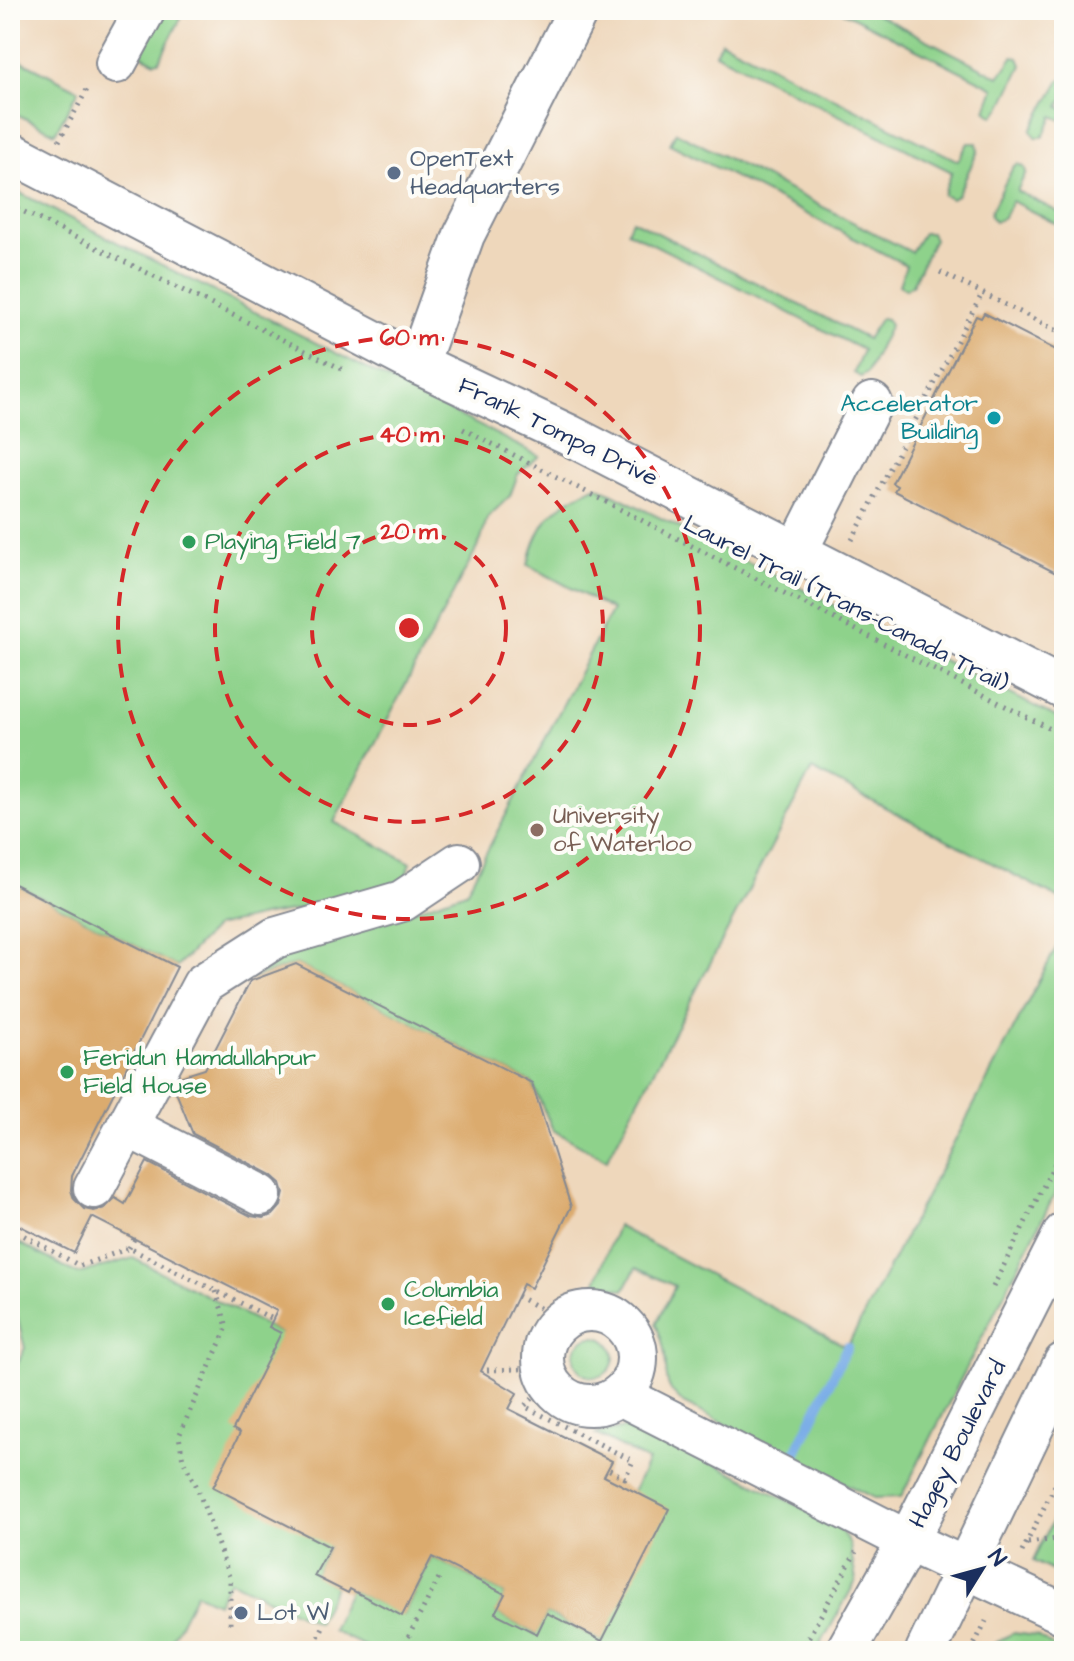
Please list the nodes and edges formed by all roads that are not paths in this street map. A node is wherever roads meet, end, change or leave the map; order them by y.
1 (145, 10) edge
2 (578, 10) edge
3 (103, 74) road end
4 (10, 152) edge
5 (418, 364) junction
6 (872, 403) dead end
7 (797, 551) junction
8 (1064, 689) edge
9 (459, 863) dead end
10 (127, 1126) junction
11 (94, 1188) dead end
12 (261, 1195) dead end
13 (1064, 1233) edge
14 (1064, 1363) edge
15 (620, 1395) junction
16 (908, 1541) junction
17 (967, 1568) junction
18 (1064, 1614) edge
19 (846, 1651) edge
20 (926, 1651) edge

1 - 3 street
2 - 5 street
4 - 5 street, Frank Tompa Drive
5 - 7 street, Frank Tompa Drive
6 - 7 street
7 - 8 street, Frank Tompa Drive
9 - 10 street
10 - 11 street
10 - 12 street
13 - 16 street, Hagey Boulevard
14 - 17 street
15 - 15 street
15 - 16 street
16 - 17 street
16 - 19 street, Hagey Boulevard
17 - 18 street
17 - 20 street

